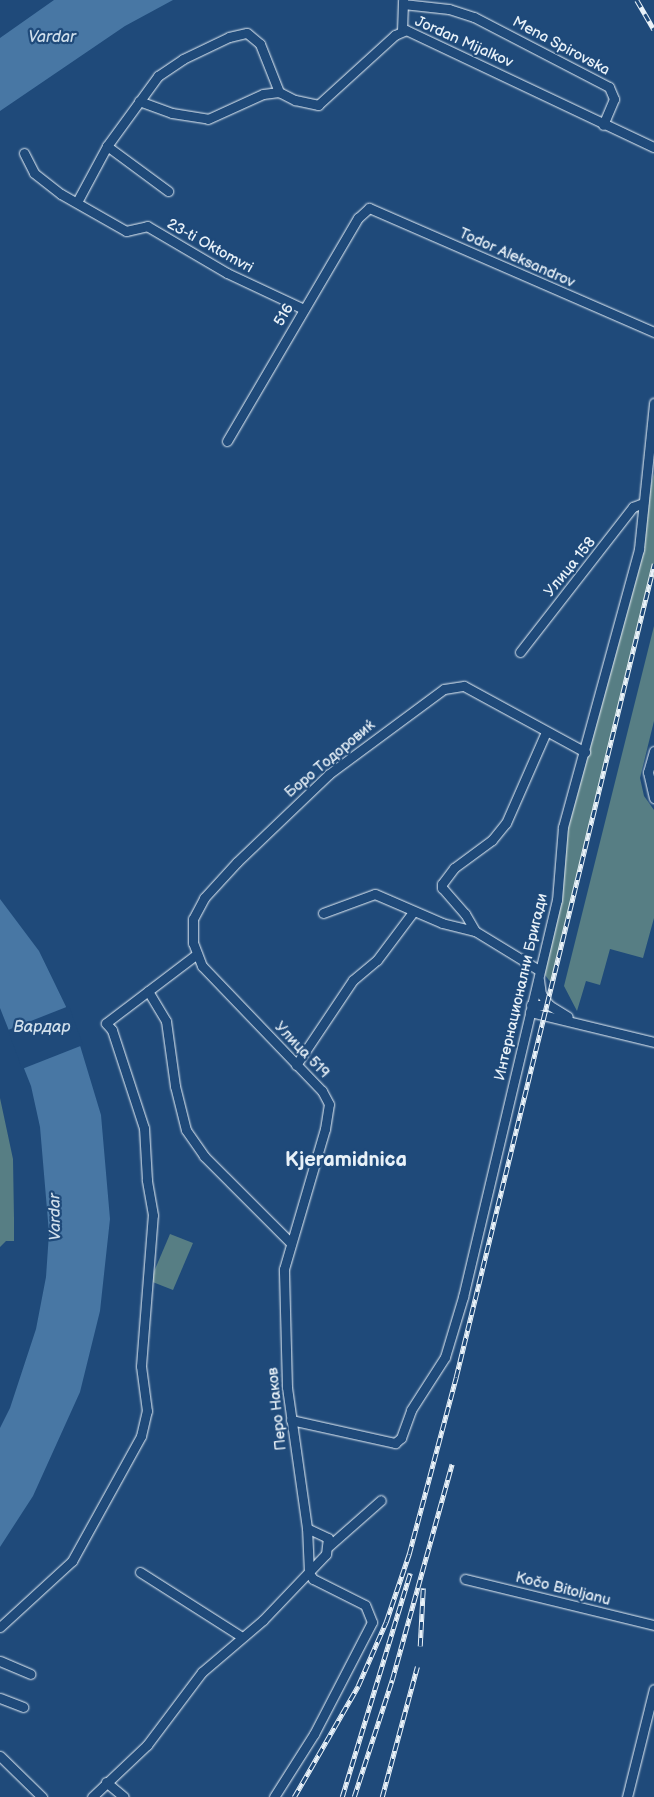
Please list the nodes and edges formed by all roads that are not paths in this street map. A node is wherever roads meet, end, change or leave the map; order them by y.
1 (403, 2) edge
2 (402, 31) junction
3 (279, 92) junction
4 (139, 101) junction
5 (603, 125) junction
6 (107, 146) junction
7 (654, 147) edge
8 (24, 153) dead end
9 (168, 191) dead end
10 (77, 202) junction
11 (369, 208) joint
12 (304, 310) junction
13 (654, 332) edge
14 (654, 403) edge
15 (227, 441) dead end
16 (643, 503) junction
17 (520, 652) dead end
18 (546, 732) junction
19 (654, 750) edge
20 (585, 752) junction
21 (654, 798) edge
22 (413, 912) junction
23 (323, 913) dead end
24 (475, 931) junction
25 (197, 954) junction
26 (539, 970) junction
27 (148, 991) junction
28 (549, 1005) junction
29 (531, 1008) junction
30 (575, 1022) junction
31 (654, 1042) edge
32 (296, 1064) junction
33 (290, 1242) junction
34 (291, 1420) junction
35 (381, 1500) dead end
36 (307, 1528) junction
37 (329, 1546) junction
38 (140, 1572) dead end
39 (309, 1573) junction
40 (465, 1579) dead end
41 (654, 1625) edge
42 (0, 1627) edge
43 (242, 1637) junction
44 (0, 1661) edge
45 (30, 1674) dead end
46 (654, 1689) edge
47 (0, 1698) edge
48 (23, 1707) dead end
49 (0, 1756) edge
50 (106, 1782) junction
51 (42, 1797) edge
52 (92, 1797) edge
53 (124, 1797) edge
54 (274, 1797) edge
55 (627, 1797) edge

1 - 2 street, Mena Spirovska
1 - 5 street, Mena Spirovska
2 - 3 street, Jordan Mijalkov
2 - 5 street, Jordan Mijalkov
3 - 4 street
3 - 4 street
4 - 6 street
5 - 7 street, Jordan Mijalkov
6 - 9 street
6 - 10 street
8 - 10 street, 23-ti Oktomvri
10 - 12 street, 23-ti Oktomvri
11 - 12 street, 516
11 - 13 street, Todor Aleksandrov
12 - 15 street, 516
14 - 16 street, Интернационални Бригади
16 - 17 street, Улица 158
16 - 20 street, Интернационални Бригади
18 - 20 street, Боро Тодоровиќ
18 - 24 street
18 - 25 street, Боро Тодоровиќ
19 - 21 street
20 - 26 street, Интернационални Бригади
22 - 23 street
22 - 24 street
22 - 32 street
24 - 26 street
25 - 27 street
25 - 32 street, Улица 519
26 - 28 street
26 - 29 street, Интернационални Бригади
27 - 33 street
27 - 42 street
28 - 29 street, Интернационални Бригади
28 - 30 street
29 - 30 street
29 - 34 street, Интернационални Бригади
30 - 31 street
32 - 33 street, Улица 519
33 - 34 street, Перо Наков
34 - 36 street, Перо Наков
35 - 37 street
36 - 37 street
36 - 39 street, Перо Наков
37 - 39 street
38 - 43 street
39 - 43 street
39 - 54 street
40 - 41 street, Kočo Bitoljanu
43 - 50 street
44 - 45 street
46 - 55 street
47 - 48 street
49 - 51 street
50 - 52 street
50 - 53 street

